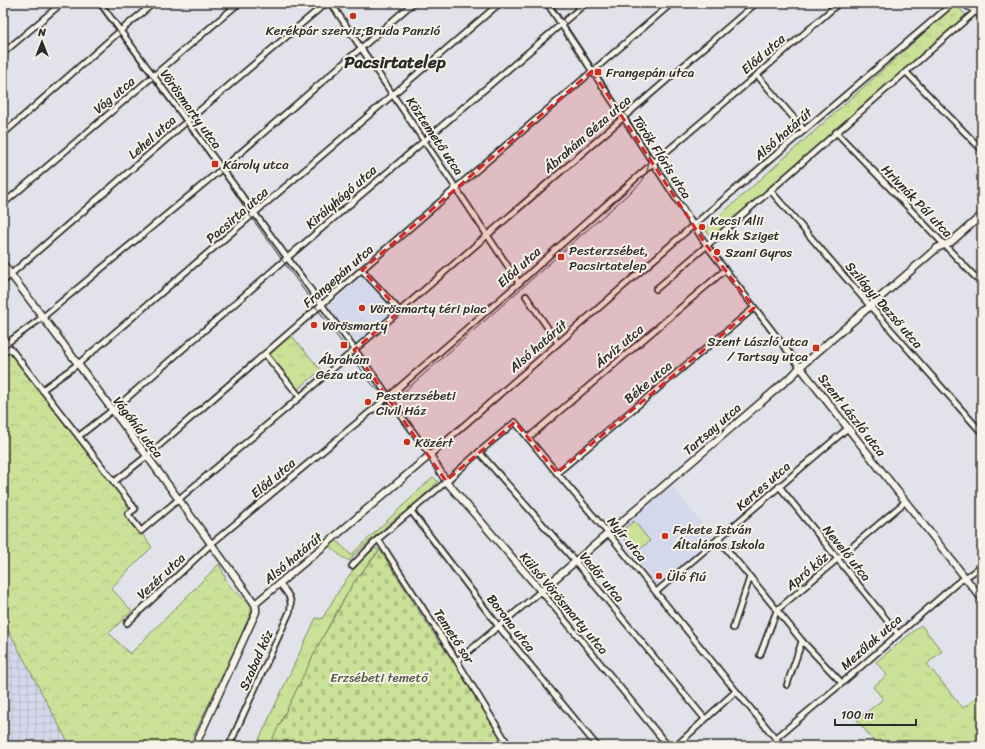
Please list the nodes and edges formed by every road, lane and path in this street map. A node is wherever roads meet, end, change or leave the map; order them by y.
1 (62, 3) edge
2 (100, 3) edge
3 (154, 3) edge
4 (239, 3) edge
5 (326, 3) edge
6 (413, 3) edge
7 (500, 3) edge
8 (547, 3) edge
9 (586, 3) edge
10 (672, 3) edge
11 (756, 3) edge
12 (839, 3) edge
13 (953, 3) edge
14 (963, 3) edge
15 (334, 4) edge
16 (979, 12) edge
17 (982, 18) edge
18 (561, 25) junction
19 (120, 31) junction
20 (361, 48) junction
21 (3, 53) edge
22 (592, 71) junction
23 (906, 72) junction
24 (757, 75) junction
25 (154, 76) junction
26 (393, 95) junction
27 (623, 117) junction
28 (187, 121) junction
29 (804, 130) junction
30 (836, 132) junction
31 (3, 134) edge
32 (424, 140) junction
33 (982, 150) edge
34 (653, 163) junction
35 (222, 169) junction
36 (456, 188) junction
37 (770, 190) junction
38 (3, 204) edge
39 (254, 214) junction
40 (982, 215) edge
41 (694, 225) junction
42 (488, 235) junction
43 (706, 245) junction
44 (944, 245) junction
45 (287, 258) junction
46 (3, 264) edge
47 (362, 270) junction
48 (725, 270) junction
49 (11, 274) junction
50 (3, 282) edge
51 (520, 283) junction
52 (982, 284) edge
53 (656, 289) dead end
54 (526, 296) dead end
55 (321, 305) junction
56 (870, 306) junction
57 (754, 308) junction
58 (400, 311) junction
59 (43, 317) junction
60 (558, 343) junction
61 (3, 346) edge
62 (354, 350) junction
63 (3, 352) edge
64 (264, 354) junction
65 (78, 364) junction
66 (800, 367) junction
67 (42, 390) junction
68 (300, 397) junction
69 (388, 397) junction
70 (112, 410) junction
71 (848, 428) junction
72 (982, 433) edge
73 (79, 436) junction
74 (528, 438) junction
75 (479, 452) junction
76 (430, 455) junction
77 (147, 456) junction
78 (557, 473) junction
79 (446, 481) junction
80 (114, 482) junction
81 (780, 486) junction
82 (178, 500) junction
83 (905, 502) junction
84 (411, 511) junction
85 (608, 533) junction
86 (378, 539) junction
87 (718, 539) junction
88 (211, 544) junction
89 (838, 559) junction
90 (575, 561) junction
91 (982, 565) edge
92 (352, 566) dead end
93 (750, 577) junction
94 (965, 578) junction
95 (280, 584) junction
96 (541, 591) junction
97 (656, 592) junction
98 (982, 599) edge
99 (255, 604) junction
100 (777, 610) junction
101 (127, 623) dead end
102 (499, 627) junction
103 (733, 628) dead end
104 (898, 634) junction
105 (802, 641) junction
106 (760, 655) dead end
107 (457, 661) junction
108 (842, 683) junction
109 (787, 685) dead end
110 (736, 691) junction
111 (705, 719) junction
112 (776, 738) junction
113 (195, 746) edge
114 (229, 746) edge
115 (509, 746) edge
116 (597, 746) edge
117 (668, 746) edge
118 (676, 746) edge
119 (782, 746) edge

1 - 21 street
2 - 19 street, Vörösmarty utca
3 - 19 street
4 - 25 street, Vág utca
5 - 28 street, Lehel utca
6 - 20 street
7 - 26 street, Pacsirta utca
8 - 18 street, Török Flóris utca
9 - 18 street, Királyhágó utca
10 - 22 street, Frangepán utca
11 - 27 street, Ábrahám Géza utca
12 - 24 street, Előd utca
13 - 29 street, Alsó határút
14 - 16 street
15 - 20 street, Köztemető utca
16 - 17 street
16 - 23 street
18 - 22 street, Török Flóris utca
18 - 32 street, Királyhágó utca
19 - 25 street, Vörösmarty utca
19 - 31 street
20 - 26 street, Köztemető utca
20 - 35 street
22 - 27 street, Török Flóris utca
22 - 36 street, Frangepán utca
23 - 30 street
23 - 33 street
24 - 29 street
24 - 34 street, Előd utca
25 - 28 street, Vörösmarty utca
25 - 38 street, Vág utca
26 - 32 street, Köztemető utca
26 - 39 street, Pacsirta utca
27 - 34 street, Török Flóris utca
27 - 42 street, Ábrahám Géza utca
28 - 35 street, Vörösmarty utca
28 - 49 street, Lehel utca
29 - 41 street, Alsó határút
30 - 37 street
30 - 44 street, Hrivnák Pál utca
32 - 36 street, Köztemető utca
32 - 45 street, Királyhágó utca
34 - 41 street, Török Flóris utca
34 - 51 street, Előd utca
35 - 39 street, Vörösmarty utca
35 - 59 street
36 - 42 street, Köztemető utca
36 - 47 street, Frangepán utca
37 - 43 street
37 - 56 street, Szilágyi Dezső utca
39 - 45 street, Vörösmarty utca
39 - 65 street, Pacsirta utca
40 - 44 street, Tartsay utca
41 - 43 street, Török Flóris utca
41 - 60 street, Alsó határút
42 - 51 street, Köztemető utca
42 - 58 street, Ábrahám Géza utca
43 - 48 street, Szent László utca
43 - 53 street
44 - 52 street, Hrivnák Pál utca
44 - 56 street, Tartsay utca
45 - 55 street, Vörösmarty utca
45 - 70 street, Királyhágó utca
46 - 49 street, Vágóhíd utca
47 - 55 street, Frangepán utca
47 - 58 street
48 - 57 street, Szent László utca
48 - 74 street, Árvíz utca
49 - 50 street, Lehel utca
49 - 59 street, Vágóhíd utca
51 - 69 street, Előd utca
54 - 60 street
55 - 62 street, Vörösmarty utca
55 - 64 street, Frangepán utca
56 - 66 street, Tartsay utca
56 - 72 street, Szilágyi Dezső utca
57 - 66 street, Szent László utca
57 - 78 street, Béke utca
58 - 62 street, Ábrahám Géza utca
59 - 61 street
59 - 65 street, Vágóhíd utca
60 - 76 street, Alsó határút
62 - 68 street, Ábrahám Géza utca
62 - 69 street
63 - 67 street
64 - 68 street
64 - 77 street, Frangepán utca
65 - 67 street, Pacsirta utca
65 - 70 street, Vágóhíd utca
66 - 71 street, Szent László utca
66 - 85 street, Tartsay utca
67 - 73 street
68 - 82 street, Ábrahám Géza utca
69 - 76 street
69 - 88 street, Előd utca
70 - 73 street, Királyhágó utca
70 - 77 street, Vágóhíd utca
71 - 81 street, Kertes utca
71 - 83 street, Szent László utca
73 - 80 street
74 - 75 street, Nyír utca
74 - 78 street, Nyír utca
75 - 79 street
75 - 90 street, Vadőr utca
76 - 79 street, Külső Vörösmarty utca
76 - 95 street, Alsó határút
77 - 80 street, Frangepán utca
77 - 82 street, Vágóhíd utca
78 - 85 street, Nyír utca
79 - 84 street
79 - 96 street, Külső Vörösmarty utca
80 - 82 street, Ábrahám Géza utca
81 - 87 street, Kertes utca
81 - 89 street, Nevelő utca
82 - 88 street, Vágóhíd utca
83 - 89 street, Apró köz
83 - 94 street, Szent László utca
84 - 86 street
84 - 102 street, Borona utca
85 - 90 street, Tartsay utca
85 - 97 street, Nyír utca
86 - 92 street
86 - 107 street, Temető sor
87 - 93 street
87 - 97 street, Kertes utca
88 - 99 street, Vágóhíd utca
88 - 101 street, Vezér utca
89 - 100 street, Apró köz
89 - 104 street, Nevelő utca
90 - 96 street, Tartsay utca
90 - 111 street, Vadőr utca
91 - 94 street, Mezőlak utca
93 - 100 street
93 - 103 street
94 - 98 street, Szent László utca
94 - 104 street, Mezőlak utca
95 - 99 street, Alsó határút
95 - 114 street, Szabad köz
96 - 102 street, Tartsay utca
96 - 117 street, Külső Vörösmarty utca
97 - 110 street, Nyír utca
99 - 113 street
100 - 105 street
100 - 106 street
102 - 107 street, Tartsay utca
102 - 116 street, Borona utca
104 - 108 street, Mezőlak utca
105 - 108 street
105 - 109 street
107 - 115 street, Temető sor
108 - 112 street, Mezőlak utca
110 - 111 street
110 - 112 street, Nyír utca
111 - 118 street
112 - 119 street, Nyír utca

